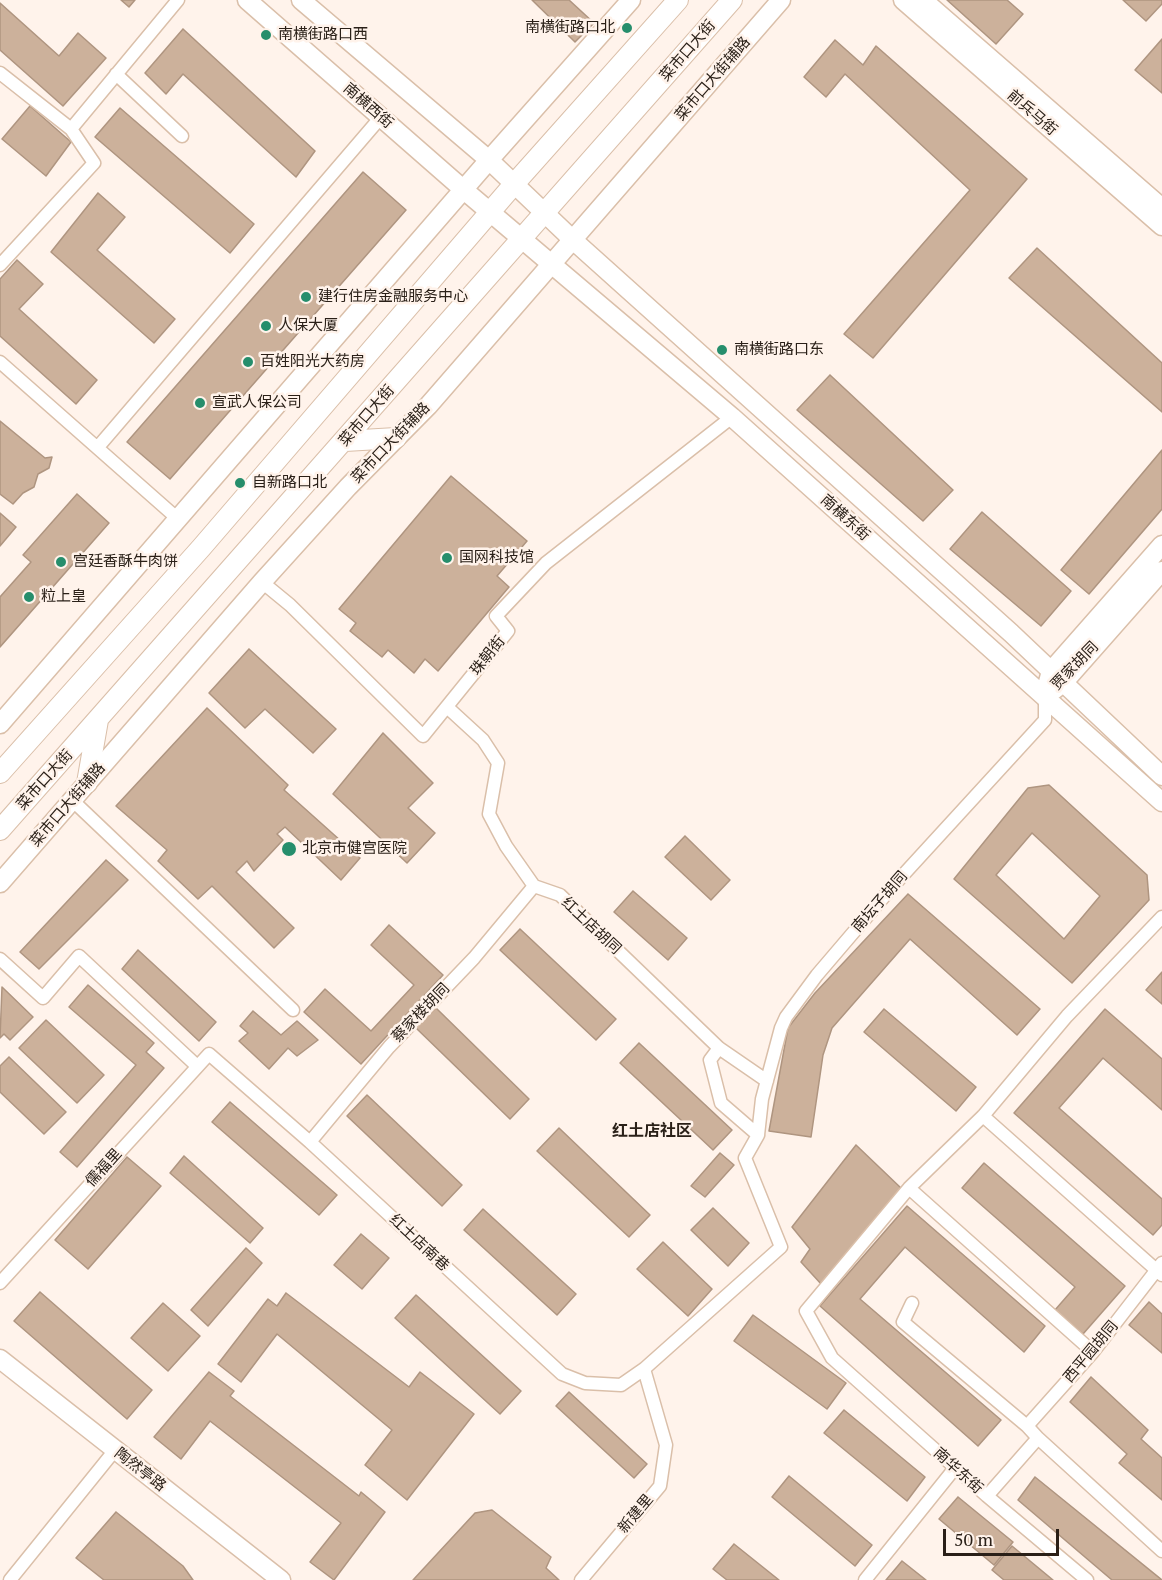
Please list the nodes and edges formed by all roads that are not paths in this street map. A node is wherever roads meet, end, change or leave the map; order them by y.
1 (178, 0) edge
2 (247, 0) edge
3 (301, 0) edge
4 (632, 0) edge
5 (678, 0) edge
6 (732, 0) edge
7 (781, 0) edge
8 (903, 0) edge
9 (923, 0) edge
10 (0, 73) edge
11 (116, 74) junction
12 (381, 117) junction
13 (70, 129) junction
14 (182, 136) dead end
15 (489, 160) junction
16 (515, 183) junction
17 (464, 190) junction
18 (1162, 208) edge
19 (490, 212) junction
20 (545, 214) junction
21 (1162, 226) edge
22 (523, 239) junction
23 (573, 240) junction
24 (0, 265) edge
25 (552, 265) junction
26 (0, 362) edge
27 (732, 417) junction
28 (396, 438) junction
29 (345, 441) junction
30 (98, 447) junction
31 (178, 519) junction
32 (1162, 545) edge
33 (1162, 570) edge
34 (262, 582) junction
35 (1057, 677) junction
36 (1045, 696) junction
37 (447, 707) junction
38 (98, 719) junction
39 (0, 724) edge
40 (0, 773) edge
41 (1162, 776) edge
42 (87, 783) junction
43 (72, 800) junction
44 (1162, 802) edge
45 (0, 830) edge
46 (0, 883) edge
47 (534, 886) junction
48 (1162, 917) edge
49 (0, 959) edge
50 (293, 1010) dead end
51 (719, 1048) junction
52 (209, 1054) joint
53 (197, 1066) junction
54 (767, 1081) junction
55 (983, 1116) junction
56 (758, 1135) junction
57 (310, 1142) junction
58 (909, 1188) junction
59 (1160, 1269) edge
60 (0, 1283) edge
61 (912, 1303) dead end
62 (1093, 1352) junction
63 (0, 1359) edge
64 (644, 1368) junction
65 (1027, 1426) junction
66 (1038, 1438) junction
67 (115, 1450) junction
68 (955, 1468) junction
69 (987, 1496) junction
70 (1162, 1551) edge
71 (10, 1580) edge
72 (281, 1580) edge
73 (580, 1580) edge
74 (865, 1580) edge
75 (1087, 1580) edge

1 - 11 street
2 - 12 street, 南横西街
3 - 15 street
4 - 15 street
5 - 16 main road
6 - 20 main road, 菜市口大街
7 - 23 street, 菜市口大街辅路
8 - 21 street, 前兵马街
9 - 18 street, 前兵马街
10 - 13 street
11 - 13 street
11 - 14 street
12 - 17 street, 南横西街
12 - 30 street
13 - 24 street
15 - 16 street
15 - 17 street
16 - 19 main road
16 - 20 street, 南横东街
17 - 19 street, 南横西街
17 - 31 street
19 - 22 street, 南横西街
19 - 40 main road
20 - 22 main road, 菜市口大街
20 - 23 street, 南横东街
22 - 25 street, 南横东街
22 - 29 main road, 菜市口大街
23 - 25 street, 菜市口大街辅路
23 - 35 street, 南横东街
25 - 27 street, 南横东街
25 - 28 street, 菜市口大街辅路
26 - 30 street
27 - 36 street, 南横东街
27 - 37 street, 珠朝街
28 - 29 main road
28 - 34 street, 菜市口大街辅路
29 - 38 main road, 菜市口大街
30 - 31 street
31 - 39 street
32 - 35 street, 贾家胡同
33 - 35 street, 贾家胡同
34 - 37 street, 珠朝街
34 - 42 street, 菜市口大街辅路
35 - 36 street, 贾家胡同
35 - 41 street, 南横东街
36 - 44 street, 南横东街
36 - 54 street, 南坛子胡同
37 - 47 street
38 - 42 main road
38 - 45 main road, 菜市口大街
42 - 43 street, 菜市口大街辅路
43 - 46 street, 菜市口大街辅路
43 - 50 street
47 - 51 street, 红土店胡同
47 - 57 street, 蔡家楼胡同
48 - 55 street
49 - 53 street
51 - 54 street, 红土店胡同
51 - 56 street
52 - 53 street, 儒福里
52 - 57 street, 红土店南巷
53 - 60 street, 儒福里
54 - 56 street, 南坛子胡同
55 - 58 street
55 - 59 street
56 - 64 street
57 - 64 street, 红土店南巷
58 - 62 street
58 - 68 street, 南华东街
59 - 62 street, 西平园胡同
61 - 65 street
62 - 65 street, 西平园胡同
63 - 67 street, 陶然亭路
64 - 73 street, 新建里
65 - 66 street
66 - 69 street
66 - 70 street
67 - 71 street
67 - 72 street, 陶然亭路
68 - 69 street, 南华东街
68 - 74 street
69 - 75 street, 南华东街

